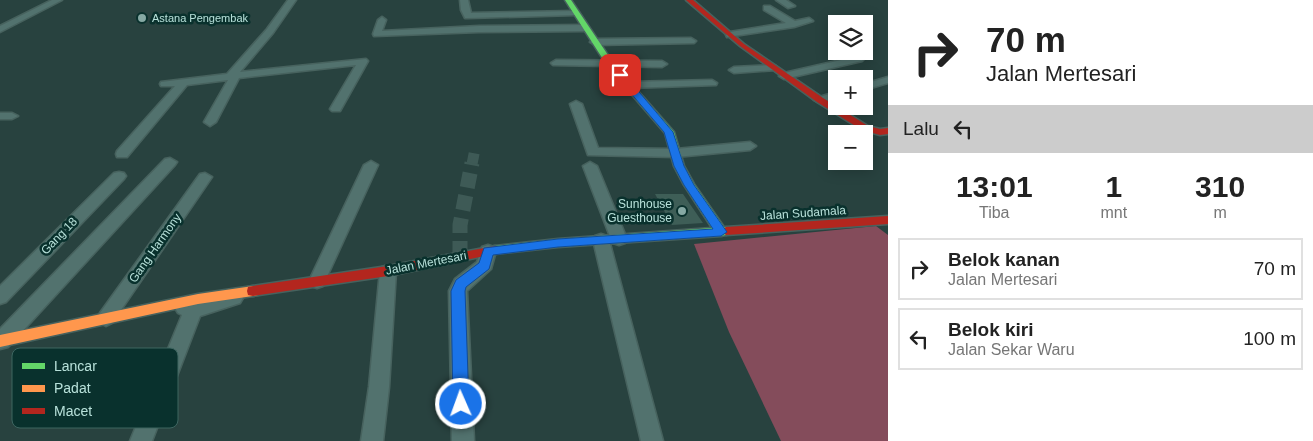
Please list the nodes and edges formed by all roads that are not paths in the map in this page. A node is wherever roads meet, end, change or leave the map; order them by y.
1 (58, 0) edge
2 (292, 0) edge
3 (464, 0) edge
4 (568, 0) edge
5 (689, 0) edge
6 (780, 0) edge
7 (791, 6) dead end
8 (767, 8) dead end
9 (575, 13) junction
10 (382, 20) dead end
11 (809, 21) dead end
12 (794, 24) junction
13 (585, 28) junction
14 (0, 29) edge
15 (730, 35) junction
16 (691, 41) dead end
17 (595, 42) junction
18 (855, 60) edge
19 (556, 63) dead end
20 (662, 64) dead end
21 (611, 65) junction
22 (772, 68) junction
23 (734, 70) dead end
24 (784, 76) junction
25 (232, 77) junction
26 (888, 80) edge
27 (712, 82) dead end
28 (183, 83) junction
29 (165, 84) dead end
30 (873, 84) edge
31 (629, 85) junction
32 (828, 98) edge
33 (820, 100) junction
34 (576, 104) dead end
35 (336, 109) dead end
36 (210, 122) dead end
37 (888, 131) edge
38 (750, 146) dead end
39 (676, 153) junction
40 (122, 154) dead end
41 (170, 162) dead end
42 (372, 165) dead end
43 (590, 166) dead end
44 (119, 176) dead end
45 (205, 177) dead end
46 (888, 220) edge
47 (721, 232) junction
48 (610, 239) junction
49 (488, 251) junction
50 (388, 271) junction
51 (317, 281) junction
52 (251, 291) junction
53 (0, 297) edge
54 (172, 304) junction
55 (193, 310) junction
56 (106, 318) junction
57 (0, 341) edge
58 (178, 348) edge
59 (146, 428) edge
60 (141, 441) edge
61 (372, 441) edge
62 (463, 441) edge
63 (652, 441) edge

1 - 14 street
2 - 25 street
3 - 9 street
4 - 9 street
5 - 15 street
6 - 7 street
8 - 12 street
9 - 13 street
10 - 13 street
11 - 12 street
12 - 15 street
13 - 17 street
15 - 22 street
16 - 17 street
17 - 21 street
18 - 24 street
19 - 21 street
20 - 21 street
21 - 31 street
22 - 23 street
22 - 24 street
24 - 33 street
25 - 28 street
25 - 35 street
25 - 36 street
26 - 30 street
27 - 31 street
28 - 29 street
28 - 40 street
31 - 39 street
32 - 33 street
33 - 37 street
34 - 39 street
38 - 39 street
39 - 47 street
41 - 57 street
42 - 51 street
43 - 48 street
44 - 53 street, Gang 18
45 - 56 street, Gang Harmony
46 - 47 street, Jalan Sudamala
47 - 48 street, Jalan Mertesari
48 - 49 street, Jalan Mertesari
48 - 63 street
49 - 50 street, Jalan Mertesari
49 - 62 street
50 - 51 street, Jalan Mertesari
50 - 61 street
51 - 52 street, Jalan Mertesari
52 - 54 street, Jalan Mertesari
52 - 55 street, Jalan Mertesari
54 - 55 street, Jalan Mertesari
54 - 56 street, Jalan Mertesari
55 - 58 street
56 - 57 street, Jalan Mertesari
59 - 60 street

